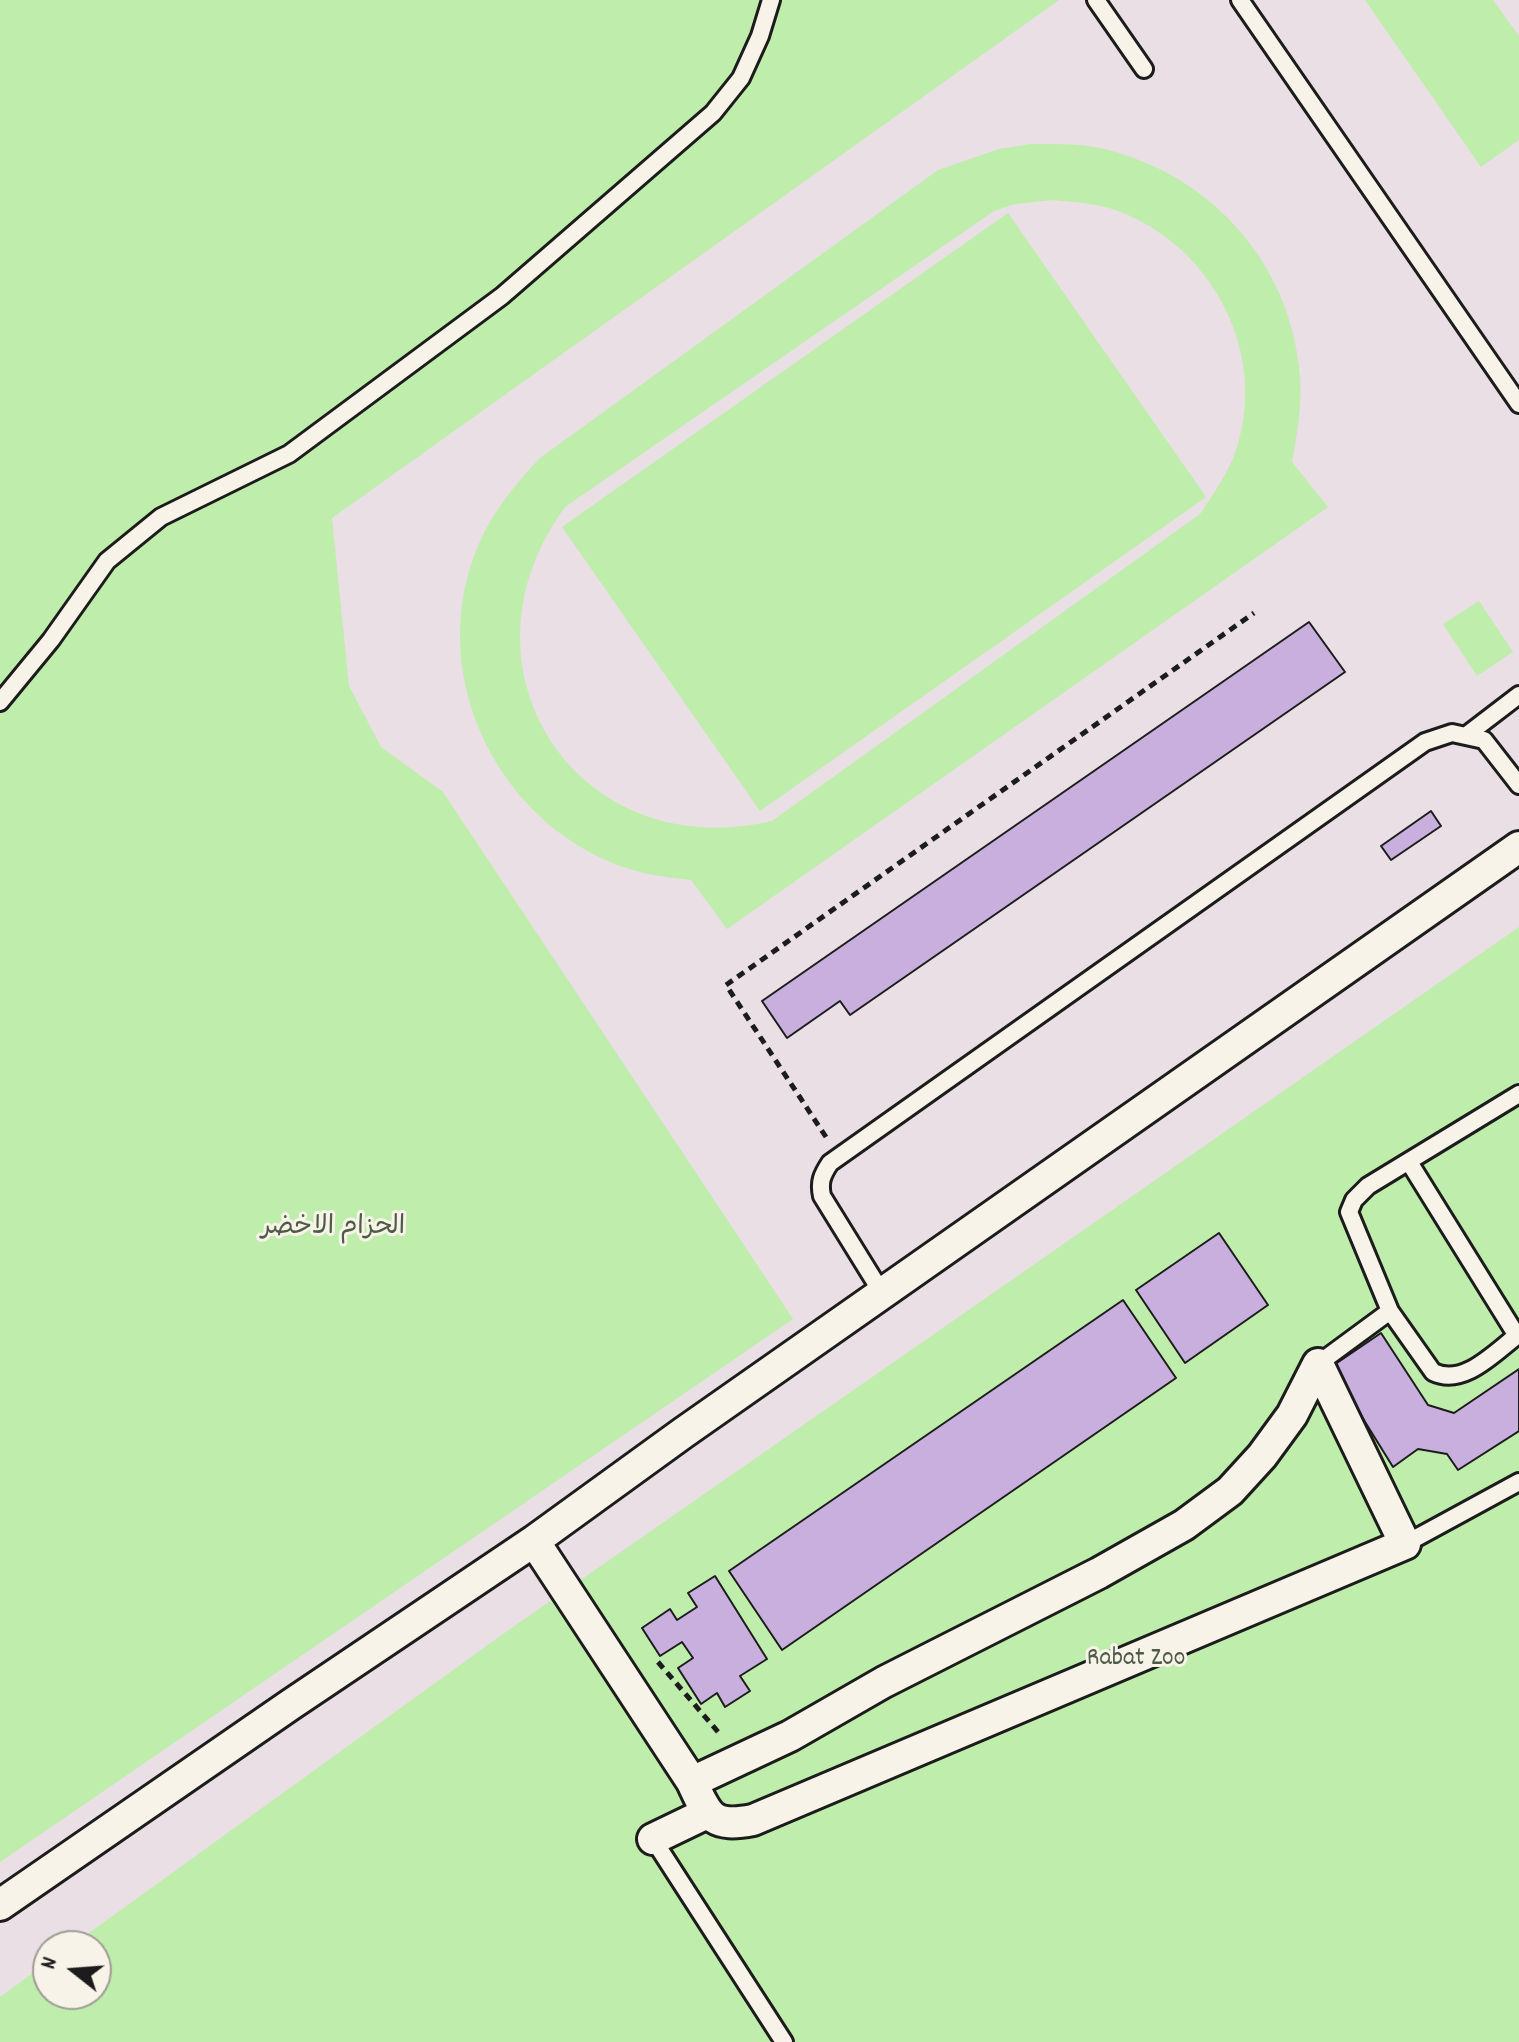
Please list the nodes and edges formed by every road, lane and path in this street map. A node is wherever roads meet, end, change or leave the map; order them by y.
1 (771, 0) edge
2 (1096, 0) edge
3 (1240, 0) edge
4 (1144, 69) dead end
5 (1519, 404) edge
6 (1254, 613) dead end
7 (1519, 695) edge
8 (0, 702) edge
9 (1468, 734) junction
10 (1519, 785) edge
11 (1519, 847) edge
12 (1519, 1094) edge
13 (839, 1157) junction
14 (1409, 1162) junction
15 (882, 1293) junction
16 (1390, 1311) junction
17 (1518, 1335) edge
18 (1318, 1364) junction
19 (1519, 1482) edge
20 (534, 1541) junction
21 (1405, 1544) junction
22 (658, 1662) dead end
23 (741, 1758) junction
24 (692, 1782) junction
25 (707, 1813) junction
26 (653, 1839) joint
27 (0, 1905) edge
28 (784, 2042) edge

1 - 8 lane
2 - 4 lane
3 - 5 lane
6 - 13 path
7 - 9 lane
9 - 10 lane
9 - 13 lane
11 - 15 street
12 - 14 lane
13 - 15 lane
14 - 16 lane
14 - 17 lane
15 - 20 street
16 - 17 lane
16 - 18 lane
18 - 21 street
18 - 23 street
19 - 21 lane
20 - 24 street
20 - 27 street
21 - 25 street
22 - 23 path
23 - 24 street
24 - 25 street
25 - 26 street
26 - 28 lane

